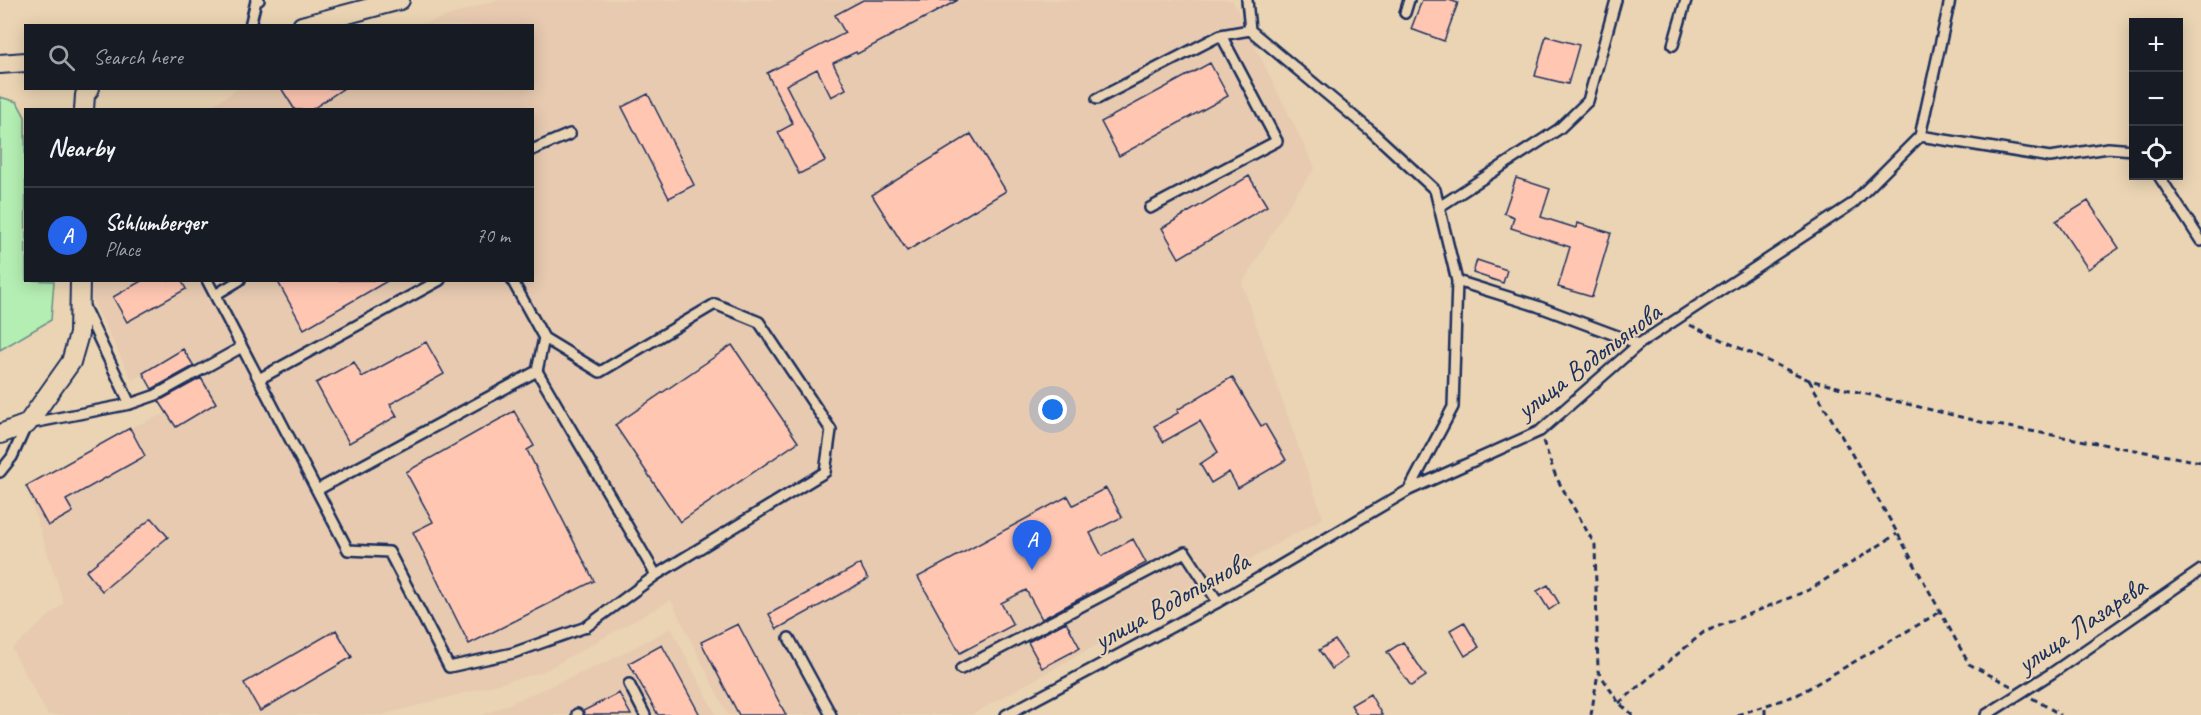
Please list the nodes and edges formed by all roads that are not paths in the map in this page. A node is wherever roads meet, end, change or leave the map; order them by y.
1 (259, 0) edge
2 (400, 0) edge
3 (1247, 0) edge
4 (1409, 0) edge
5 (1616, 0) edge
6 (1686, 0) edge
7 (1950, 0) edge
8 (1405, 13) dead end
9 (250, 24) edge
10 (311, 24) edge
11 (1250, 30) junction
12 (1221, 35) junction
13 (1673, 45) dead end
14 (24, 62) edge
15 (0, 64) edge
16 (1097, 99) dead end
17 (570, 134) dead end
18 (1920, 136) junction
19 (534, 149) edge
20 (2129, 150) edge
21 (2162, 180) edge
22 (1439, 207) junction
23 (1150, 208) dead end
24 (2201, 241) edge
25 (1457, 281) junction
26 (80, 282) edge
27 (208, 282) edge
28 (237, 282) edge
29 (436, 282) edge
30 (513, 282) edge
31 (215, 295) junction
32 (80, 299) junction
33 (544, 338) junction
34 (1639, 344) junction
35 (242, 347) junction
36 (537, 371) junction
37 (259, 379) junction
38 (130, 404) junction
39 (27, 424) junction
40 (0, 435) edge
41 (0, 472) edge
42 (316, 490) junction
43 (1409, 490) junction
44 (2201, 570) edge
45 (656, 574) junction
46 (1218, 602) junction
47 (789, 638) dead end
48 (961, 669) dead end
49 (629, 684) dead end
50 (1020, 712) edge
51 (645, 715) edge
52 (831, 715) edge
53 (1006, 715) edge
54 (1986, 715) edge

1 - 9 lane
2 - 10 street
3 - 11 lane
4 - 8 lane
5 - 22 lane
6 - 13 lane
7 - 18 lane
11 - 12 lane
11 - 22 lane
12 - 16 lane
12 - 23 lane
14 - 15 street
17 - 19 lane
18 - 20 lane
18 - 34 lane, улица Водопьянова
21 - 24 lane
22 - 25 lane
25 - 34 lane
25 - 43 lane
26 - 32 street
27 - 31 lane
28 - 31 lane
29 - 37 lane
30 - 33 lane
31 - 35 lane
32 - 38 lane
32 - 39 street
33 - 36 lane
33 - 45 lane
34 - 43 lane, улица Водопьянова
35 - 37 lane
35 - 38 lane
36 - 42 lane
36 - 45 lane
37 - 42 lane
38 - 39 lane
39 - 40 street
39 - 41 lane
42 - 45 lane
43 - 46 lane, улица Водопьянова
44 - 54 lane, улица Лазарева
46 - 48 lane
46 - 50 lane, улица Водопьянова
47 - 52 lane
49 - 51 lane
50 - 53 lane, улица Водопьянова

